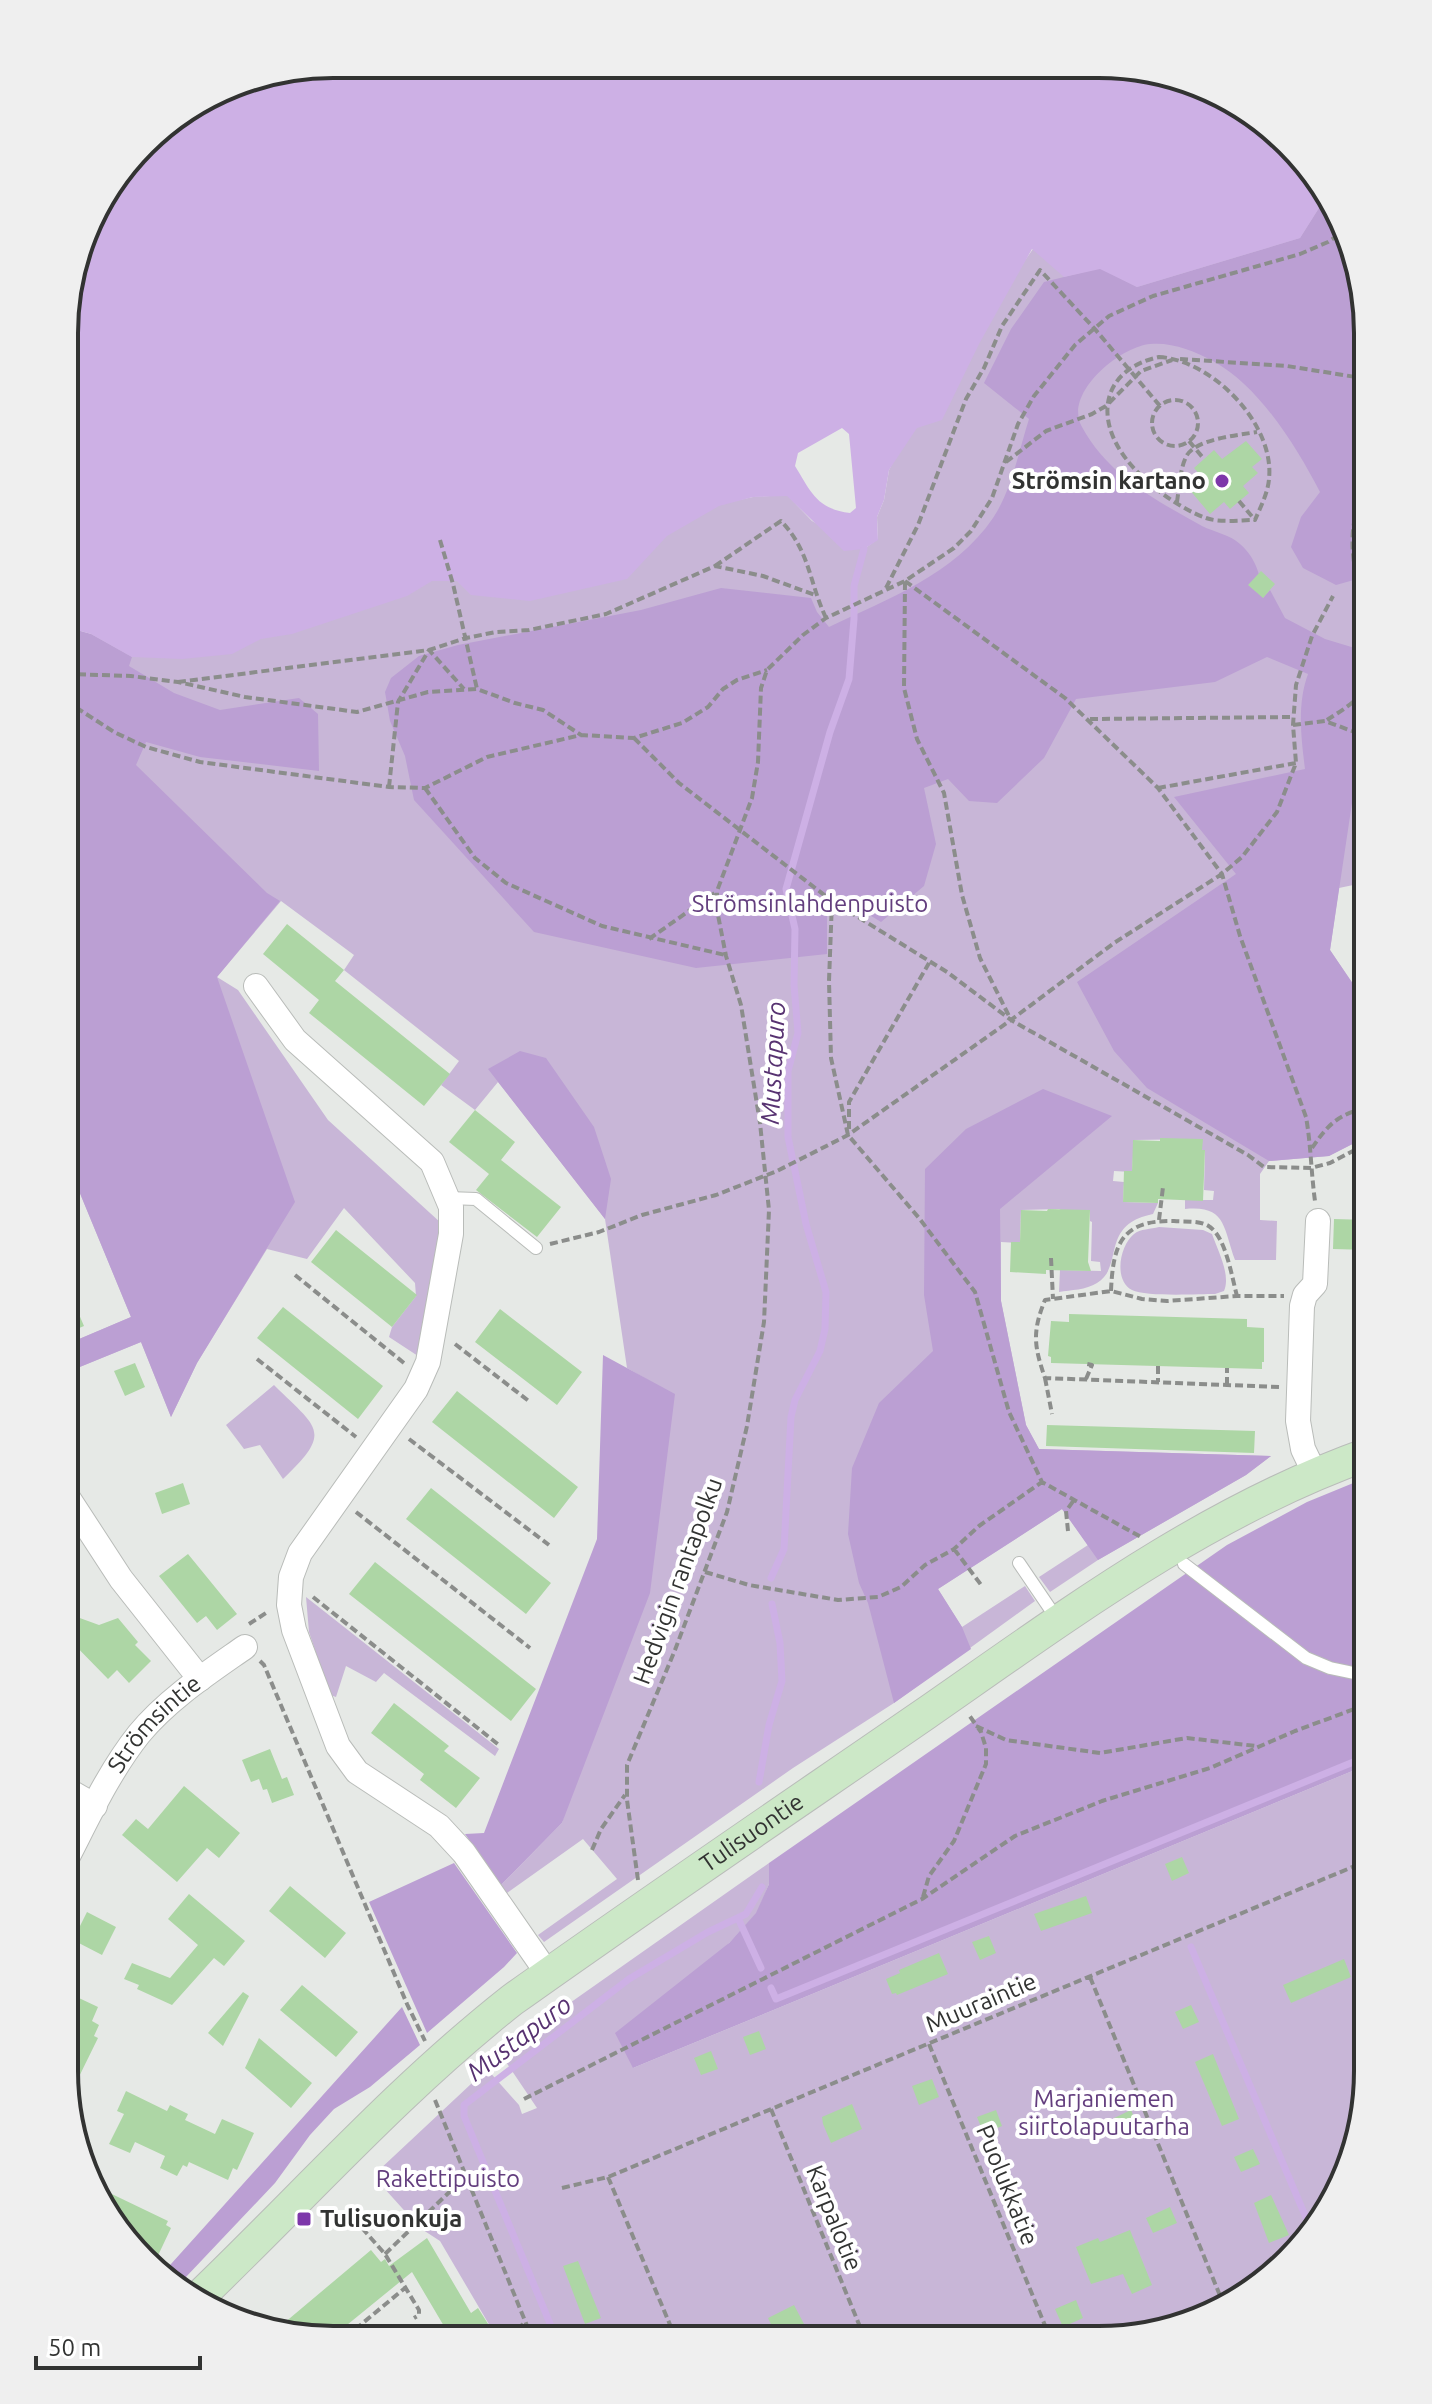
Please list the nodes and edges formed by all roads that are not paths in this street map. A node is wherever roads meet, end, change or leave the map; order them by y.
1 (256, 986) dead end
2 (448, 1198) junction
3 (1318, 1221) road end
4 (536, 1248) road end
5 (1353, 1460) edge
6 (1315, 1474) junction
7 (78, 1513) edge
8 (1019, 1563) dead end
9 (1184, 1564) dead end
10 (1059, 1622) junction
11 (245, 1647) road end
12 (1353, 1673) edge
13 (200, 1679) junction
14 (78, 1796) edge
15 (95, 1806) junction
16 (78, 1838) edge
17 (548, 1974) junction
18 (206, 2292) edge

1 - 2 street
2 - 4 lane
2 - 17 street
3 - 6 street
5 - 6 main road, Tulisuontie
6 - 10 main road, Tulisuontie
7 - 13 street
8 - 10 lane
9 - 12 lane
10 - 17 main road, Tulisuontie
11 - 13 street, Strömsintie
13 - 15 street, Strömsintie
14 - 15 street
15 - 16 street, Strömsintie
17 - 18 main road, Tulisuontie

